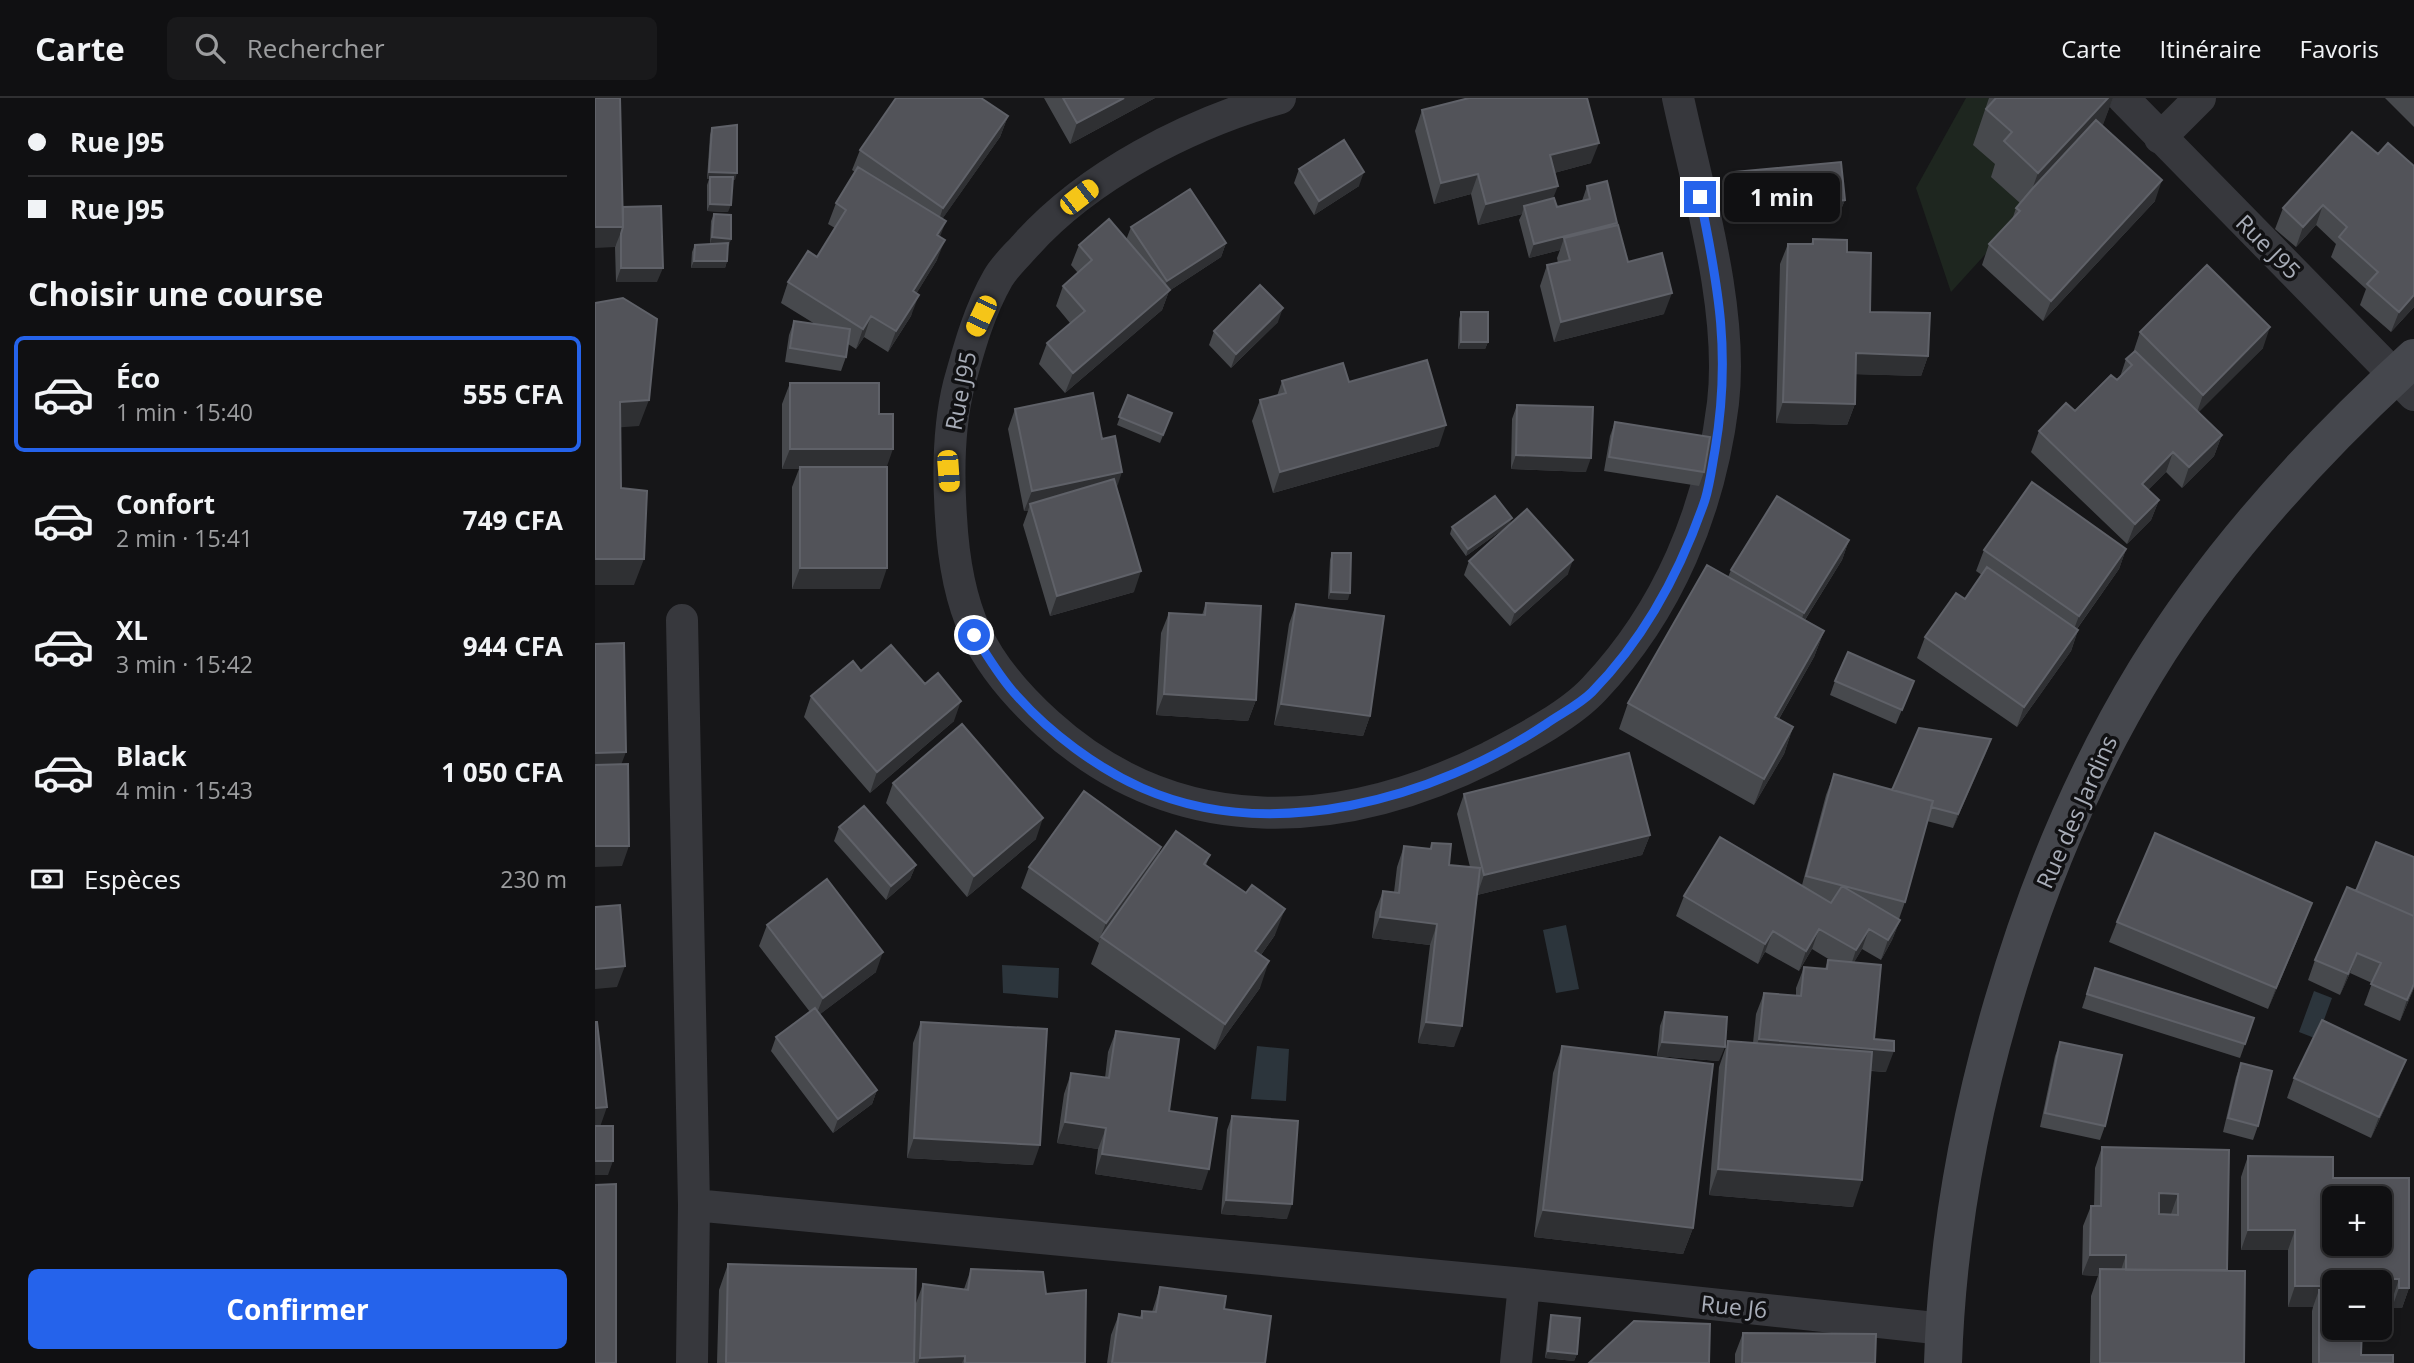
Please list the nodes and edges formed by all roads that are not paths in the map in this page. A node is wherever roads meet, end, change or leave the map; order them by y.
1 (1280, 98) edge
2 (1678, 98) edge
3 (2123, 98) edge
4 (2200, 98) edge
5 (2160, 138) junction
6 (2408, 376) edge
7 (682, 620) dead end
8 (694, 1205) junction
9 (1524, 1284) junction
10 (1944, 1346) edge
11 (692, 1363) edge
12 (1516, 1363) edge

1 - 2 street, Rue J95
3 - 5 street, Rue J95
4 - 5 street
5 - 6 street, Rue J95
6 - 10 main road, Rue des Jardins
7 - 8 street
8 - 9 street, Rue J6
8 - 11 street
9 - 10 street, Rue J6
9 - 12 street

